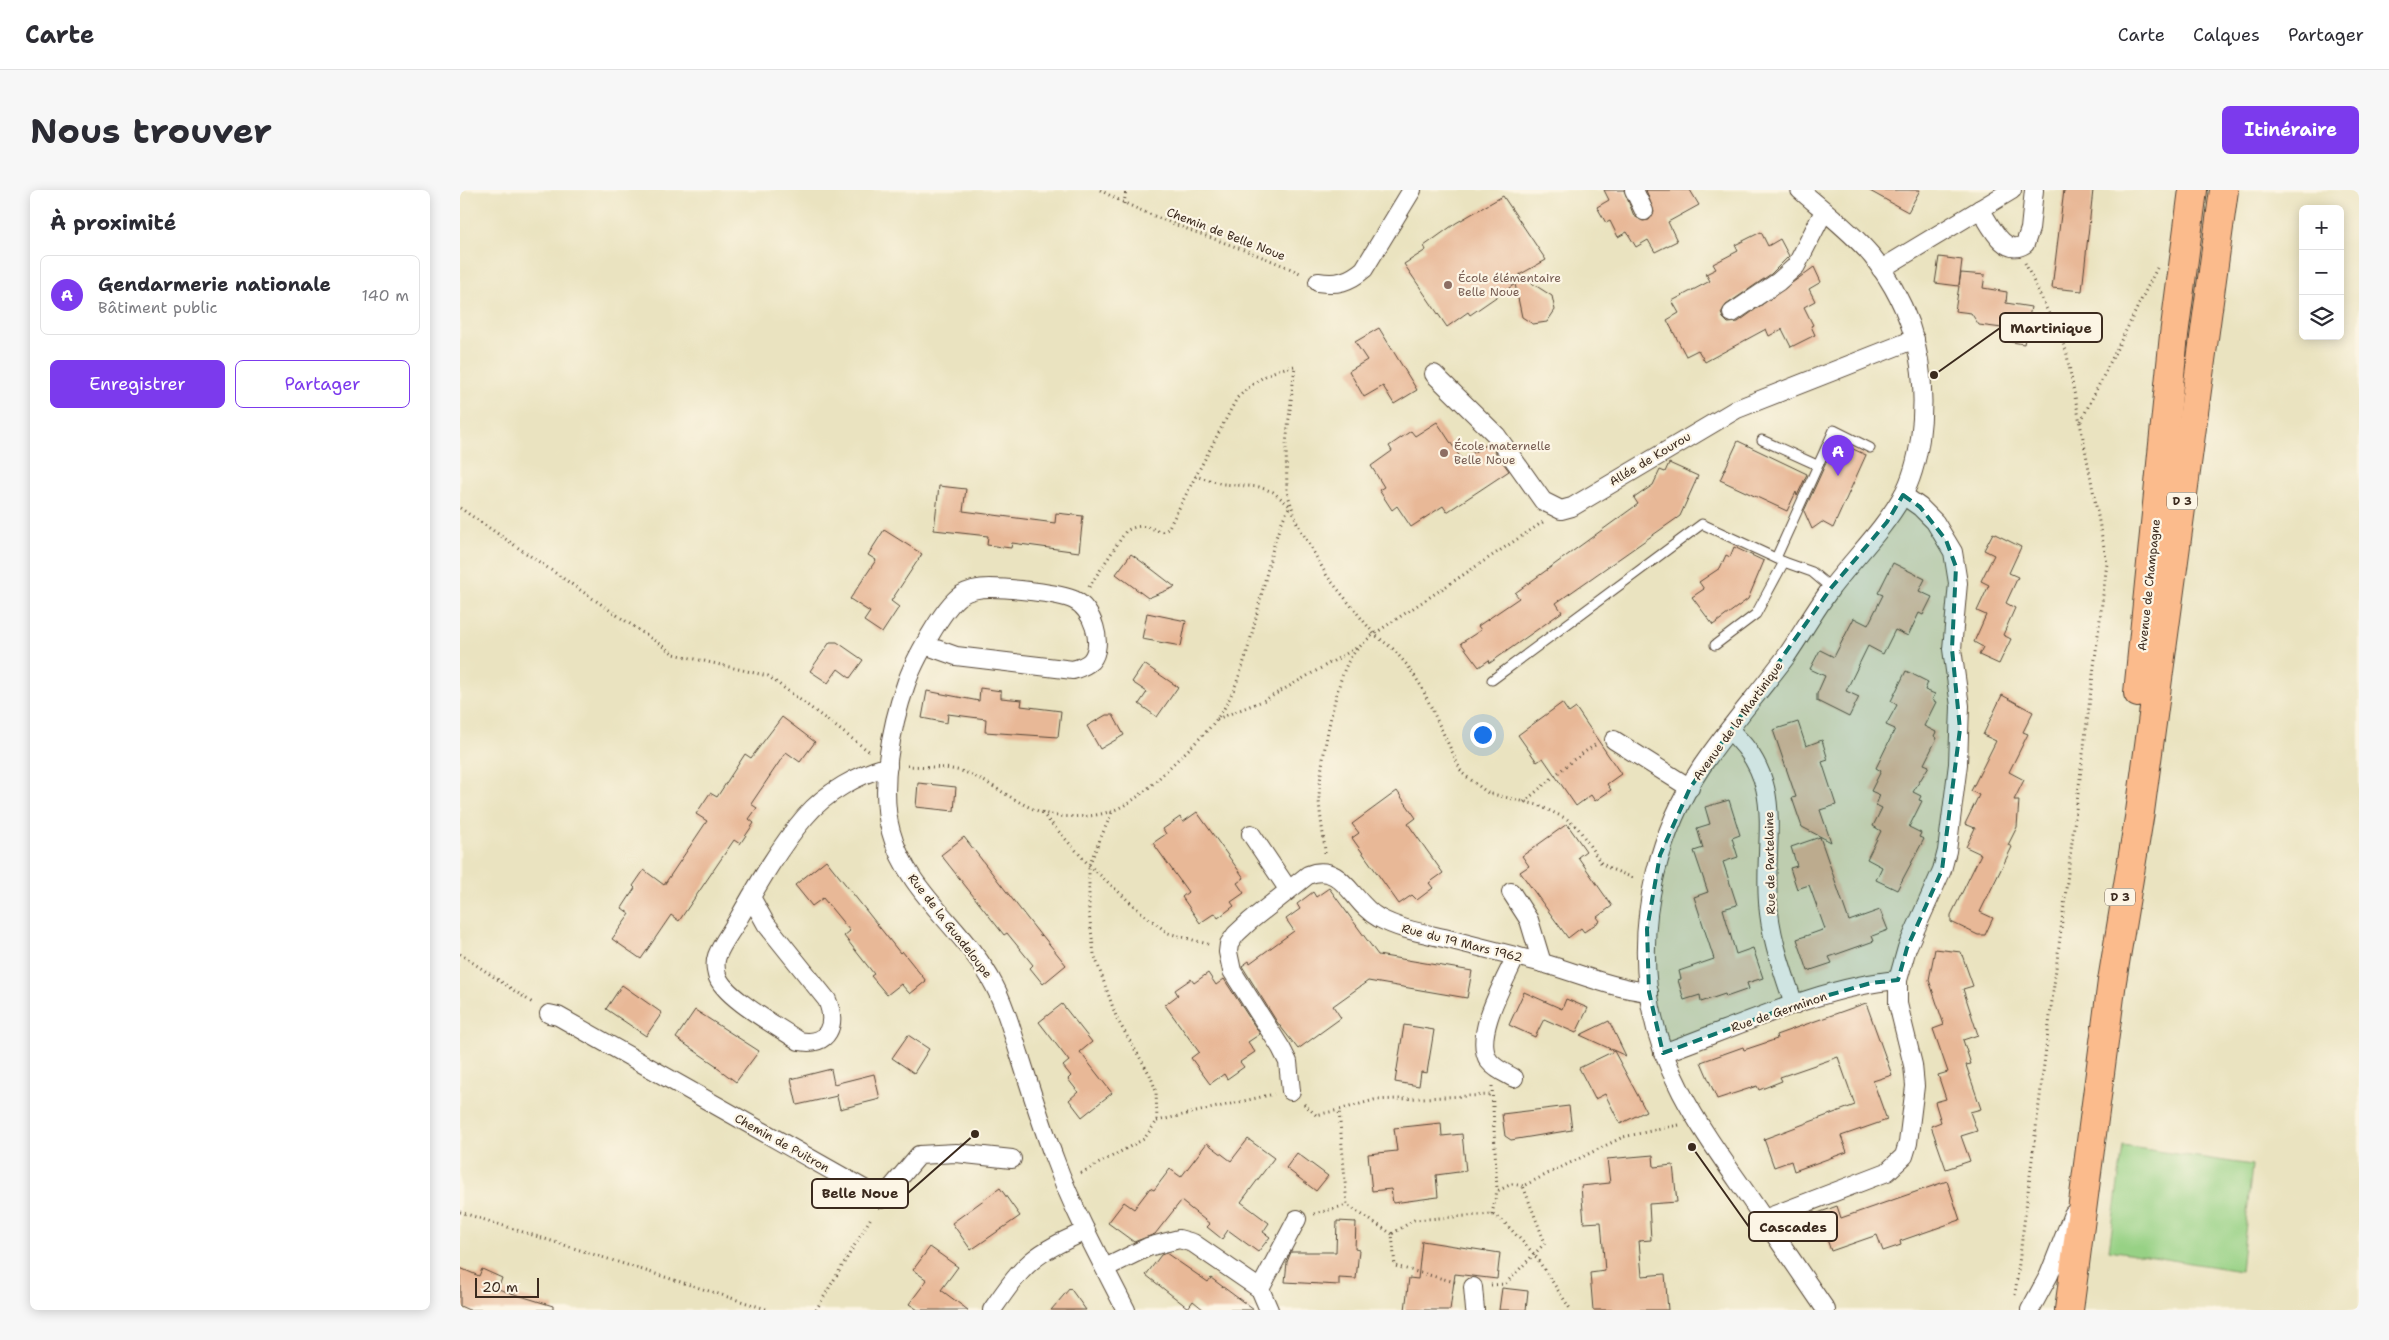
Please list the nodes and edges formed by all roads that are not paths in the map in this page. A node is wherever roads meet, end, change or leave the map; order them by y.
1 (1412, 190) edge
2 (1634, 190) edge
3 (1800, 190) edge
4 (2012, 190) edge
5 (2034, 190) edge
6 (2193, 190) edge
7 (2224, 190) edge
8 (1980, 209) junction
9 (1644, 211) dead end
10 (1824, 211) junction
11 (1881, 269) junction
12 (1318, 282) road end
13 (1732, 313) dead end
14 (1915, 338) junction
15 (1434, 374) dead end
16 (1762, 440) dead end
17 (1870, 448) dead end
18 (1818, 465) junction
19 (1904, 495) junction
20 (1780, 560) junction
21 (1831, 588) junction
22 (1715, 644) dead end
23 (925, 645) junction
24 (1492, 680) dead end
25 (1729, 730) junction
26 (1614, 740) road end
27 (888, 766) junction
28 (1690, 788) junction
29 (1251, 834) dead end
30 (1288, 889) junction
31 (1511, 892) dead end
32 (751, 897) junction
33 (1516, 956) junction
34 (1542, 963) junction
35 (1898, 980) junction
36 (2112, 981) junction
37 (1649, 992) junction
38 (1794, 1005) junction
39 (549, 1014) road end
40 (1663, 1052) junction
41 (1514, 1078) dead end
42 (1291, 1091) road end
43 (1012, 1159) dead end
44 (2086, 1183) junction
45 (1297, 1219) road end
46 (1764, 1219) junction
47 (1086, 1231) junction
48 (1105, 1268) junction
49 (1473, 1287) road end
50 (1260, 1289) junction
51 (992, 1310) edge
52 (1126, 1310) edge
53 (1269, 1310) edge
54 (1475, 1310) edge
55 (1826, 1310) edge
56 (2030, 1310) edge
57 (2069, 1310) edge

1 - 12 street
2 - 9 street
3 - 10 street, Avenue de la Martinique
4 - 8 street
5 - 8 street
6 - 36 main road, Avenue de Champagne / D 3
7 - 36 main road, D 3
8 - 11 street
10 - 11 street, Avenue de la Martinique
10 - 13 street
11 - 14 street, Avenue de la Martinique
14 - 15 street, Allée de Kourou
14 - 19 street, Avenue de la Martinique
16 - 18 lane
17 - 18 lane
18 - 20 lane
19 - 21 street, Avenue de la Martinique
19 - 35 street
20 - 21 lane
20 - 22 lane
20 - 24 lane
21 - 25 street, Avenue de la Martinique
23 - 23 street, Rue de la Guadeloupe
23 - 27 street, Rue de la Guadeloupe
25 - 28 street, Avenue de la Martinique
25 - 38 street, Rue de Partelaine
26 - 28 street
27 - 32 street
27 - 47 street, Rue de la Guadeloupe
28 - 37 street, Avenue de la Martinique
29 - 30 street
30 - 33 street, Rue du 19 Mars 1962
30 - 42 street
31 - 34 street, Rue du 19 Mars 1962
32 - 32 street
33 - 34 street, Rue du 19 Mars 1962
33 - 41 street
34 - 37 street, Rue du 19 Mars 1962
35 - 38 street, Rue de Germinon
35 - 46 street
36 - 44 main road, D 3
37 - 40 street, Avenue de la Martinique
38 - 40 street, Rue de Germinon
39 - 43 street, Chemin de Puitron
40 - 46 street, Avenue de la Martinique
44 - 56 street
44 - 57 main road, D 3
45 - 50 street
46 - 55 street, Avenue de la Martinique
47 - 48 street, Rue de la Guadeloupe
47 - 51 street
48 - 50 street
48 - 52 street, Rue de la Guadeloupe
49 - 54 street
50 - 53 street

